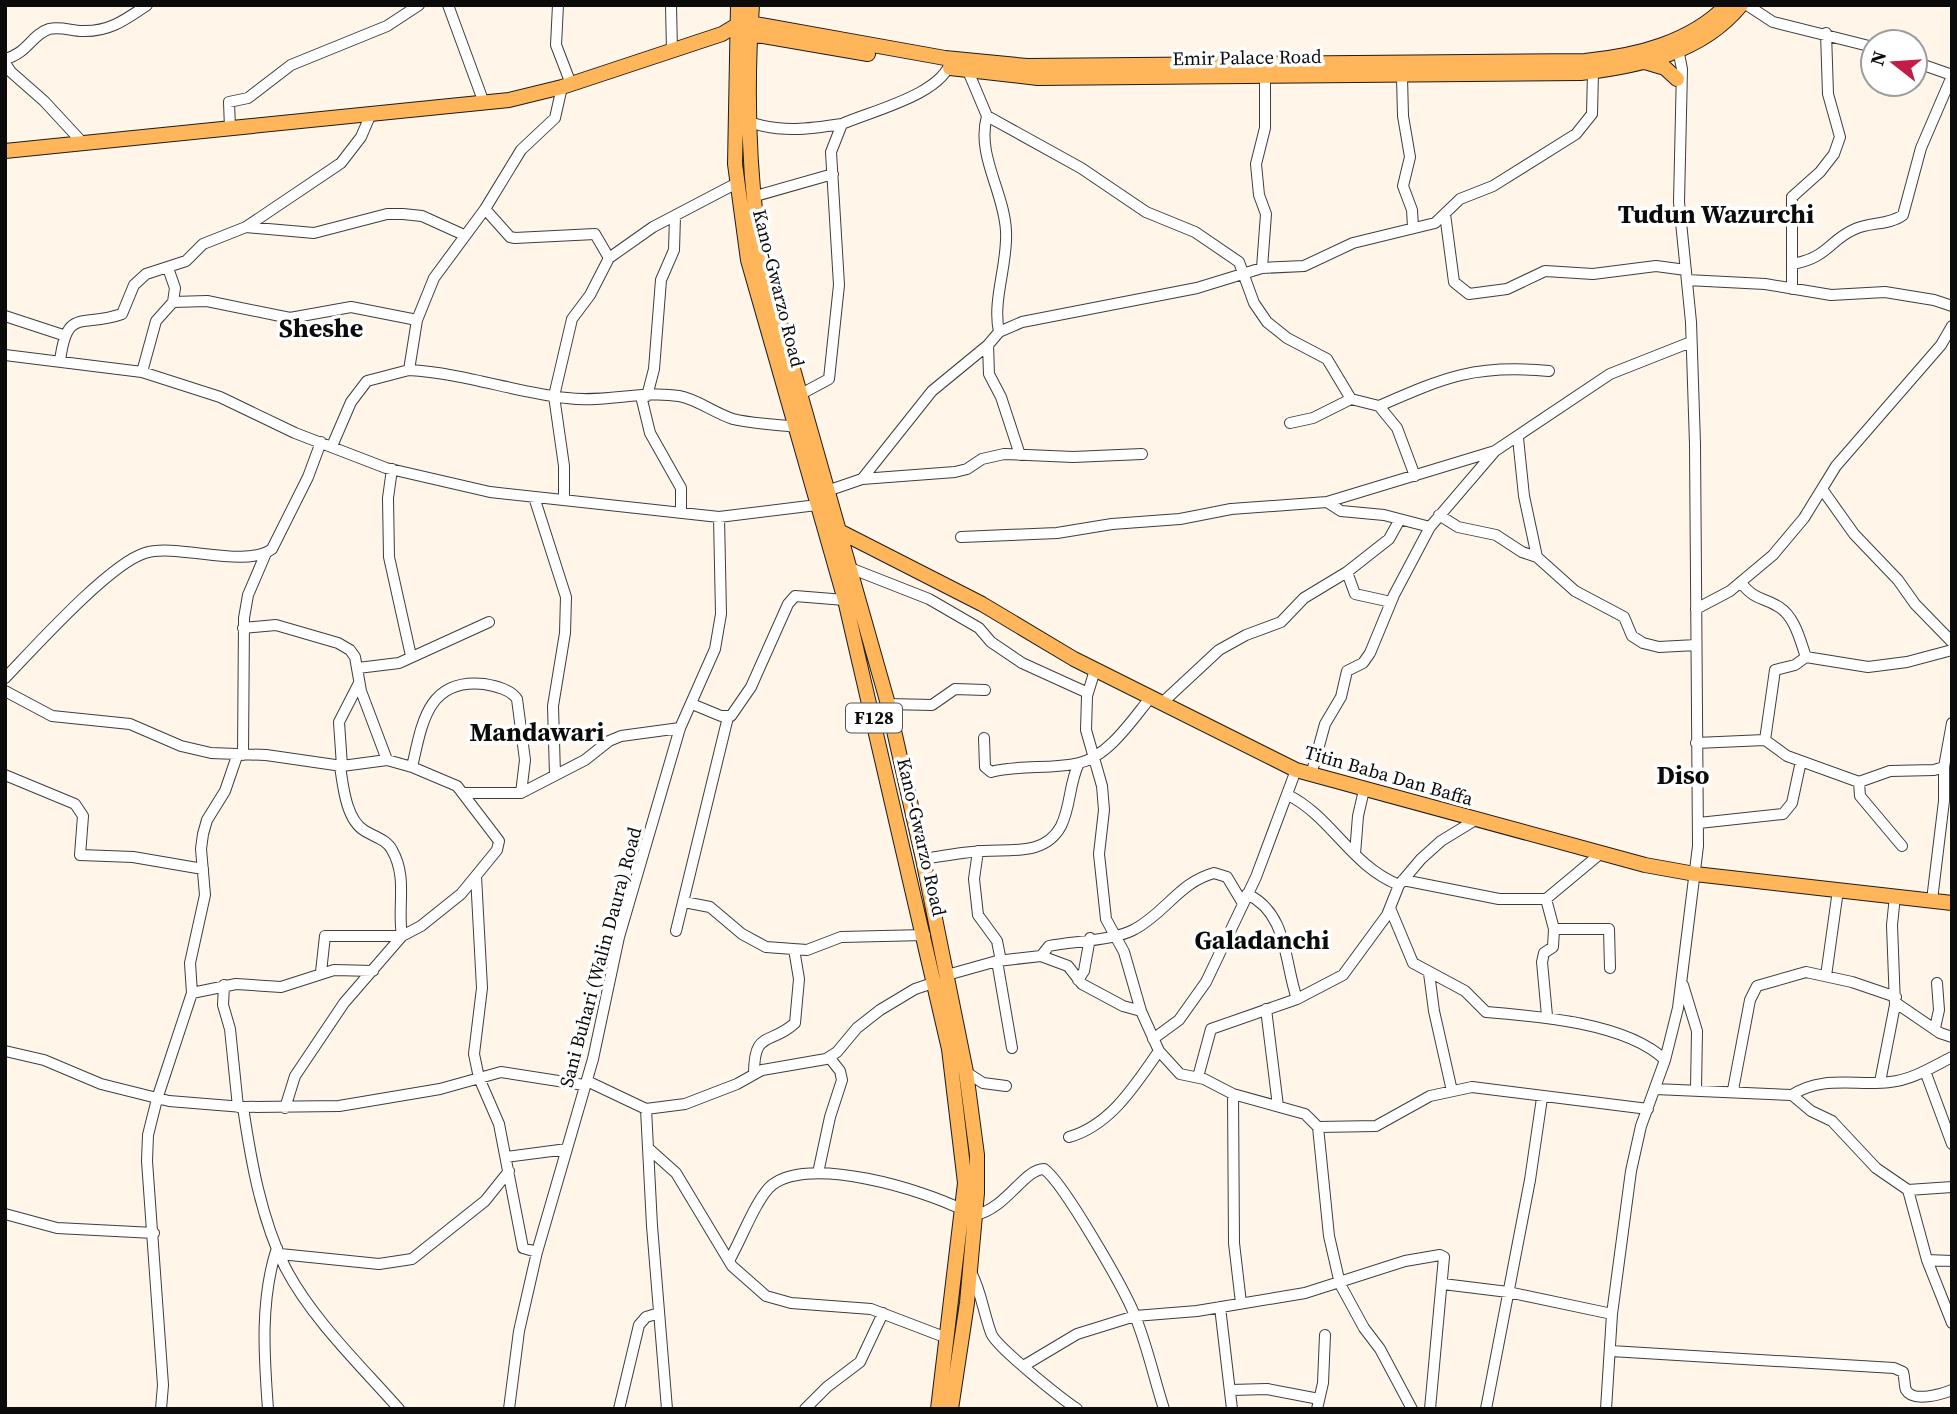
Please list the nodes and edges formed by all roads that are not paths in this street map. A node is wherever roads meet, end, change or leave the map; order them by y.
1 (146, 5) edge
2 (419, 5) edge
3 (449, 5) edge
4 (558, 5) edge
5 (671, 5) edge
6 (737, 5) edge
7 (751, 5) edge
8 (1727, 5) edge
9 (1741, 5) edge
10 (1747, 5) edge
11 (744, 30) junction
12 (1826, 33) junction
13 (1859, 43) edge
14 (1671, 48) junction
15 (672, 51) junction
16 (5, 61) edge
17 (1643, 62) junction
18 (950, 63) junction
19 (1929, 67) edge
20 (968, 71) junction
21 (1593, 72) junction
22 (1952, 75) edge
23 (1265, 76) junction
24 (1402, 77) junction
25 (1678, 82) junction
26 (566, 85) junction
27 (484, 103) junction
28 (370, 116) junction
29 (987, 116) junction
30 (748, 122) junction
31 (842, 124) junction
32 (230, 128) junction
33 (82, 142) junction
34 (5, 151) edge
35 (833, 174) junction
36 (737, 183) junction
37 (752, 197) junction
38 (485, 209) junction
39 (1445, 214) junction
40 (675, 216) junction
41 (246, 227) junction
42 (1413, 227) junction
43 (464, 234) junction
44 (609, 258) junction
45 (1793, 264) junction
46 (168, 268) junction
47 (1262, 268) junction
48 (1242, 275) junction
49 (1687, 275) junction
50 (1792, 289) junction
51 (173, 302) junction
52 (1952, 306) edge
53 (5, 316) edge
54 (417, 320) junction
55 (1952, 326) edge
56 (999, 332) junction
57 (63, 335) junction
58 (1691, 342) junction
59 (988, 345) junction
60 (5, 355) edge
61 (60, 361) junction
62 (409, 370) junction
63 (1549, 371) dead end
64 (142, 372) junction
65 (801, 394) junction
66 (554, 396) junction
67 (644, 396) junction
68 (1351, 399) junction
69 (1379, 406) junction
70 (1290, 423) dead end
71 (796, 427) junction
72 (1518, 438) junction
73 (327, 444) junction
74 (1494, 451) junction
75 (1142, 454) dead end
76 (1020, 455) junction
77 (392, 470) junction
78 (1415, 476) junction
79 (862, 480) junction
80 (1822, 489) junction
81 (534, 497) junction
82 (564, 500) junction
83 (826, 500) junction
84 (1327, 502) junction
85 (681, 513) junction
86 (1439, 515) junction
87 (719, 517) junction
88 (1399, 521) junction
89 (1430, 527) junction
90 (832, 529) junction
91 (961, 537) dead end
92 (266, 553) junction
93 (1537, 557) junction
94 (850, 568) junction
95 (1347, 572) junction
96 (1741, 583) junction
97 (845, 600) junction
98 (1391, 602) junction
99 (1696, 609) junction
100 (489, 622) dead end
101 (243, 628) junction
102 (1952, 642) edge
103 (1696, 645) junction
104 (1952, 650) edge
105 (411, 656) junction
106 (1806, 657) junction
107 (358, 668) junction
108 (1095, 670) junction
109 (5, 678) edge
110 (359, 683) junction
111 (985, 690) dead end
112 (5, 691) edge
113 (1088, 692) junction
114 (1156, 700) junction
115 (692, 704) junction
116 (888, 704) junction
117 (727, 717) junction
118 (1952, 723) edge
119 (680, 728) junction
120 (984, 738) dead end
121 (1765, 740) junction
122 (1696, 743) junction
123 (240, 756) junction
124 (1093, 756) junction
125 (387, 760) junction
126 (1801, 761) junction
127 (1079, 763) junction
128 (341, 766) junction
129 (412, 767) junction
130 (1944, 767) junction
131 (1296, 769) junction
132 (5, 775) edge
133 (555, 775) junction
134 (905, 775) junction
135 (1311, 775) junction
136 (888, 779) junction
137 (1859, 782) junction
138 (1364, 790) junction
139 (464, 793) junction
140 (521, 793) junction
141 (1288, 795) junction
142 (1477, 819) junction
143 (1699, 823) junction
144 (1902, 846) dead end
145 (978, 851) junction
146 (1355, 854) junction
147 (1600, 854) junction
148 (923, 859) junction
149 (203, 869) junction
150 (1695, 874) junction
151 (476, 876) junction
152 (1401, 883) junction
153 (1838, 890) junction
154 (1895, 896) junction
155 (1244, 898) junction
156 (1546, 899) junction
157 (1932, 900) junction
158 (684, 902) junction
159 (1952, 903) edge
160 (1390, 908) junction
161 (1554, 929) junction
162 (676, 931) dead end
163 (925, 934) junction
164 (1113, 935) junction
165 (402, 936) junction
166 (1090, 939) junction
167 (793, 949) junction
168 (1041, 956) junction
169 (999, 961) junction
170 (1610, 968) dead end
171 (373, 971) junction
172 (321, 972) junction
173 (1429, 973) junction
174 (1826, 976) junction
175 (942, 979) junction
176 (1078, 980) junction
177 (1682, 982) junction
178 (1937, 983) dead end
179 (224, 985) junction
180 (192, 993) junction
181 (1297, 999) junction
182 (1896, 1000) junction
183 (1266, 1009) junction
184 (1141, 1011) junction
185 (1547, 1016) junction
186 (1935, 1028) junction
187 (1952, 1037) edge
188 (1153, 1039) junction
189 (1012, 1048) dead end
190 (5, 1051) edge
191 (1159, 1051) junction
192 (830, 1057) junction
193 (1952, 1057) edge
194 (1665, 1060) junction
195 (1926, 1071) junction
196 (965, 1072) junction
197 (754, 1074) junction
198 (1198, 1077) junction
199 (479, 1078) junction
200 (1880, 1082) junction
201 (585, 1083) junction
202 (1006, 1086) dead end
203 (1655, 1089) junction
204 (1696, 1089) junction
205 (1733, 1090) junction
206 (1452, 1091) junction
207 (1233, 1094) junction
208 (1792, 1095) junction
209 (1542, 1098) junction
210 (157, 1099) junction
211 (1278, 1106) junction
212 (241, 1107) junction
213 (285, 1108) junction
214 (646, 1109) junction
215 (1648, 1109) junction
216 (1947, 1118) edge
217 (1318, 1127) junction
218 (1069, 1137) dead end
219 (1952, 1144) edge
220 (648, 1148) junction
221 (567, 1149) junction
222 (506, 1157) junction
223 (509, 1171) junction
224 (818, 1173) junction
225 (1952, 1187) edge
226 (1908, 1190) junction
227 (969, 1213) junction
228 (5, 1214) edge
229 (154, 1233) junction
230 (279, 1251) junction
231 (537, 1252) junction
232 (730, 1259) junction
233 (1927, 1260) junction
234 (1952, 1261) edge
235 (969, 1267) junction
236 (1340, 1284) junction
237 (1443, 1284) junction
238 (960, 1289) junction
239 (1508, 1292) junction
240 (1948, 1301) edge
241 (1241, 1303) junction
242 (1220, 1307) junction
243 (659, 1313) junction
244 (883, 1313) junction
245 (1612, 1314) junction
246 (1135, 1316) junction
247 (1952, 1323) edge
248 (1325, 1335) dead end
249 (947, 1338) junction
250 (1611, 1351) junction
251 (1025, 1364) junction
252 (1231, 1390) junction
253 (1952, 1390) edge
254 (1318, 1404) edge
255 (1067, 1405) edge
256 (161, 1409) edge
257 (268, 1409) edge
258 (399, 1409) edge
259 (509, 1409) edge
260 (620, 1409) edge
261 (667, 1409) edge
262 (805, 1409) edge
263 (938, 1409) edge
264 (951, 1409) edge
265 (1077, 1409) edge
266 (1164, 1409) edge
267 (1232, 1409) edge
268 (1412, 1409) edge
269 (1430, 1409) edge
270 (1486, 1409) edge
271 (1606, 1409) edge

1 - 16 street
2 - 32 street
3 - 27 street
4 - 26 street
5 - 15 street
6 - 11 main road, F128
7 - 11 main road, F128
8 - 14 main road, Emir Palace Road
9 - 14 main road, Emir Palace Road
10 - 12 street
11 - 15 main road, Emir Palace Road
11 - 18 main road, Emir Palace Road
11 - 30 main road, Kano-Gwarzo Road / F128
11 - 36 main road, Kano-Gwarzo Road / F128
12 - 13 street
12 - 45 street
14 - 17 main road, Emir Palace Road
14 - 18 main road, Emir Palace Road
14 - 25 street
15 - 26 main road
16 - 33 street
17 - 21 main road, Emir Palace Road
17 - 25 main road
18 - 20 main road, Emir Palace Road
18 - 31 street
19 - 22 street
20 - 23 main road, Emir Palace Road
20 - 29 street
21 - 24 main road, Emir Palace Road
21 - 39 street
22 - 45 street
23 - 24 main road, Emir Palace Road
23 - 47 street
24 - 42 street
25 - 49 street
26 - 27 main road
26 - 38 street
27 - 28 main road
28 - 32 main road
28 - 41 street
29 - 48 street
29 - 56 street
30 - 31 street
30 - 37 main road, Kano-Gwarzo Road / F128
31 - 35 street
32 - 33 main road
33 - 34 main road
35 - 37 street
35 - 65 street
36 - 40 street
36 - 71 main road, Kano-Gwarzo Road / F128
37 - 65 main road, Kano-Gwarzo Road / F128
38 - 43 street
38 - 44 street
39 - 42 street
39 - 49 street
40 - 44 street
40 - 67 street
41 - 43 street
41 - 46 street
42 - 47 street
43 - 54 street
44 - 66 street
45 - 50 street
46 - 51 street
46 - 57 street
47 - 48 street
48 - 56 street
48 - 68 street
49 - 50 street
49 - 58 street
50 - 52 street
51 - 54 street
51 - 64 street
53 - 57 street
54 - 62 street
55 - 80 street
56 - 59 street
57 - 61 street
58 - 72 street
58 - 99 street
59 - 76 street
59 - 79 street
60 - 61 street
61 - 64 street
62 - 66 street
62 - 73 street
63 - 69 street
64 - 73 street
65 - 83 main road, Kano-Gwarzo Road / F128
66 - 67 street
66 - 82 street
67 - 71 street
67 - 85 street
68 - 69 street
68 - 70 street
69 - 78 street
71 - 83 main road, Kano-Gwarzo Road / F128
72 - 74 street
72 - 93 street
73 - 77 street
73 - 92 street
74 - 78 street
74 - 86 street
75 - 76 street
76 - 79 street
77 - 81 street
77 - 105 street
78 - 84 street
79 - 83 street
80 - 96 street
80 - 102 street
81 - 82 street
81 - 133 street
82 - 85 street
83 - 87 street
83 - 90 main road, Kano-Gwarzo Road / F128
84 - 88 street
84 - 91 street
85 - 87 street
86 - 89 street
86 - 93 street
87 - 115 street, Sani Buhari (Walin Daura) Road
88 - 89 street
88 - 95 street
89 - 98 street
90 - 94 main road, Kano-Gwarzo Road / F128
90 - 97 main road, Kano-Gwarzo Road / F128
90 - 108 main road, Titin Baba Dan Baffa
92 - 101 street
92 - 109 street
93 - 103 street
94 - 113 street
94 - 116 main road, Kano-Gwarzo Road / F128
95 - 98 street
95 - 114 street
96 - 99 street
96 - 106 street
97 - 117 street
97 - 136 main road, Kano-Gwarzo Road / F128
98 - 135 street
99 - 103 street
100 - 105 street
101 - 107 street
101 - 123 street
103 - 122 street
104 - 106 street
105 - 107 street
106 - 121 street
107 - 110 street
108 - 113 street
108 - 114 main road, Titin Baba Dan Baffa
110 - 125 street
110 - 128 street
111 - 116 street
112 - 123 street
113 - 124 street
114 - 124 street
114 - 131 main road, Titin Baba Dan Baffa
115 - 117 street
115 - 119 street, Sani Buhari (Walin Daura) Road
116 - 134 main road, Kano-Gwarzo Road / F128
117 - 158 street
118 - 130 street
119 - 133 street
119 - 201 street, Sani Buhari (Walin Daura) Road
120 - 127 street
121 - 122 street
121 - 126 street
122 - 143 street
123 - 128 street
123 - 149 street
124 - 127 street
124 - 164 street
125 - 128 street
125 - 129 street
126 - 137 street
126 - 143 street
127 - 145 street
128 - 165 street
129 - 139 street
129 - 140 street
130 - 137 street
130 - 157 street
131 - 135 main road, Titin Baba Dan Baffa
131 - 141 street
132 - 149 street
133 - 140 street
134 - 136 main road
134 - 148 main road, Kano-Gwarzo Road / F128
135 - 138 main road, Titin Baba Dan Baffa
136 - 163 main road, Kano-Gwarzo Road / F128
137 - 144 street
138 - 142 main road, Titin Baba Dan Baffa
138 - 146 street
139 - 140 street
139 - 151 street
141 - 146 street
141 - 155 street
142 - 147 main road, Titin Baba Dan Baffa
142 - 152 street
143 - 150 street
145 - 148 street
145 - 169 street
146 - 152 street
147 - 150 main road, Titin Baba Dan Baffa
147 - 156 street
148 - 175 main road, Kano-Gwarzo Road / F128
149 - 180 street
150 - 153 main road, Titin Baba Dan Baffa
150 - 177 street
151 - 165 street
151 - 199 street
152 - 156 street
152 - 160 street
153 - 154 main road, Titin Baba Dan Baffa
153 - 174 street
154 - 157 main road, Titin Baba Dan Baffa
154 - 182 street
155 - 164 street
155 - 181 street
155 - 188 street
156 - 161 street
157 - 159 main road, Titin Baba Dan Baffa
158 - 162 street
158 - 167 street
160 - 173 street
160 - 181 street
161 - 170 street
161 - 185 street
163 - 167 street
163 - 175 main road, Kano-Gwarzo Road / F128
164 - 166 street
164 - 184 street
165 - 171 street
165 - 172 street
166 - 168 street
166 - 176 street
167 - 197 street
168 - 169 street
168 - 176 street
169 - 175 street
169 - 189 street
171 - 172 street
171 - 213 street
172 - 179 street
173 - 185 street
173 - 206 street
174 - 182 street
174 - 205 street
175 - 192 street
175 - 196 main road, Kano-Gwarzo Road / F128
175 - 227 main road, Kano-Gwarzo Road / F128
176 - 184 street
177 - 194 street
177 - 204 street
178 - 186 street
179 - 180 street
179 - 212 street
180 - 210 street
181 - 183 street
182 - 186 street
182 - 200 street
183 - 198 street
183 - 211 street
184 - 188 street
185 - 194 street
186 - 187 street
188 - 191 street
190 - 210 street
191 - 198 street
191 - 218 street
192 - 197 street
192 - 224 street
193 - 195 street
194 - 203 street
195 - 200 street
195 - 216 street
196 - 202 street
196 - 227 main road, Kano-Gwarzo Road / F128
197 - 214 street
198 - 207 street
199 - 201 street
199 - 213 street
199 - 222 street
200 - 208 street
201 - 214 street
201 - 221 street, Sani Buhari (Walin Daura) Road
203 - 204 street
203 - 215 street
204 - 205 street
205 - 208 street
206 - 209 street
206 - 217 street
207 - 211 street
207 - 241 street
208 - 226 street
209 - 215 street
209 - 239 street
210 - 212 street
210 - 229 street
211 - 217 street
212 - 213 street
212 - 230 street
214 - 220 street
215 - 245 street
216 - 219 street
217 - 236 street
220 - 232 street
220 - 243 street
221 - 222 street
221 - 231 street, Sani Buhari (Walin Daura) Road
222 - 223 street
223 - 230 street
223 - 231 street
224 - 227 street
224 - 232 street
225 - 226 street
226 - 233 street
227 - 235 main road, Kano-Gwarzo Road / F128
227 - 238 main road, Kano-Gwarzo Road / F128
227 - 246 street
228 - 229 street
229 - 256 street
230 - 257 street
230 - 258 street
231 - 259 street, Sani Buhari (Walin Daura) Road
232 - 244 street
233 - 234 street
233 - 240 street
235 - 238 main road, Kano-Gwarzo Road / F128
235 - 251 street
236 - 237 street
236 - 241 street
236 - 268 street
237 - 239 street
237 - 269 street
238 - 249 main road, Kano-Gwarzo Road / F128
238 - 264 main road, Kano-Gwarzo Road / F128
239 - 245 street
239 - 270 street
240 - 247 street
241 - 242 street
242 - 246 street
242 - 252 street
243 - 260 street
243 - 261 street
244 - 249 street
244 - 262 street
245 - 250 street
246 - 251 street
246 - 266 street
248 - 254 street
249 - 263 main road, Kano-Gwarzo Road / F128
250 - 253 street
250 - 271 street
251 - 255 street
252 - 254 street
252 - 267 street
255 - 265 street

